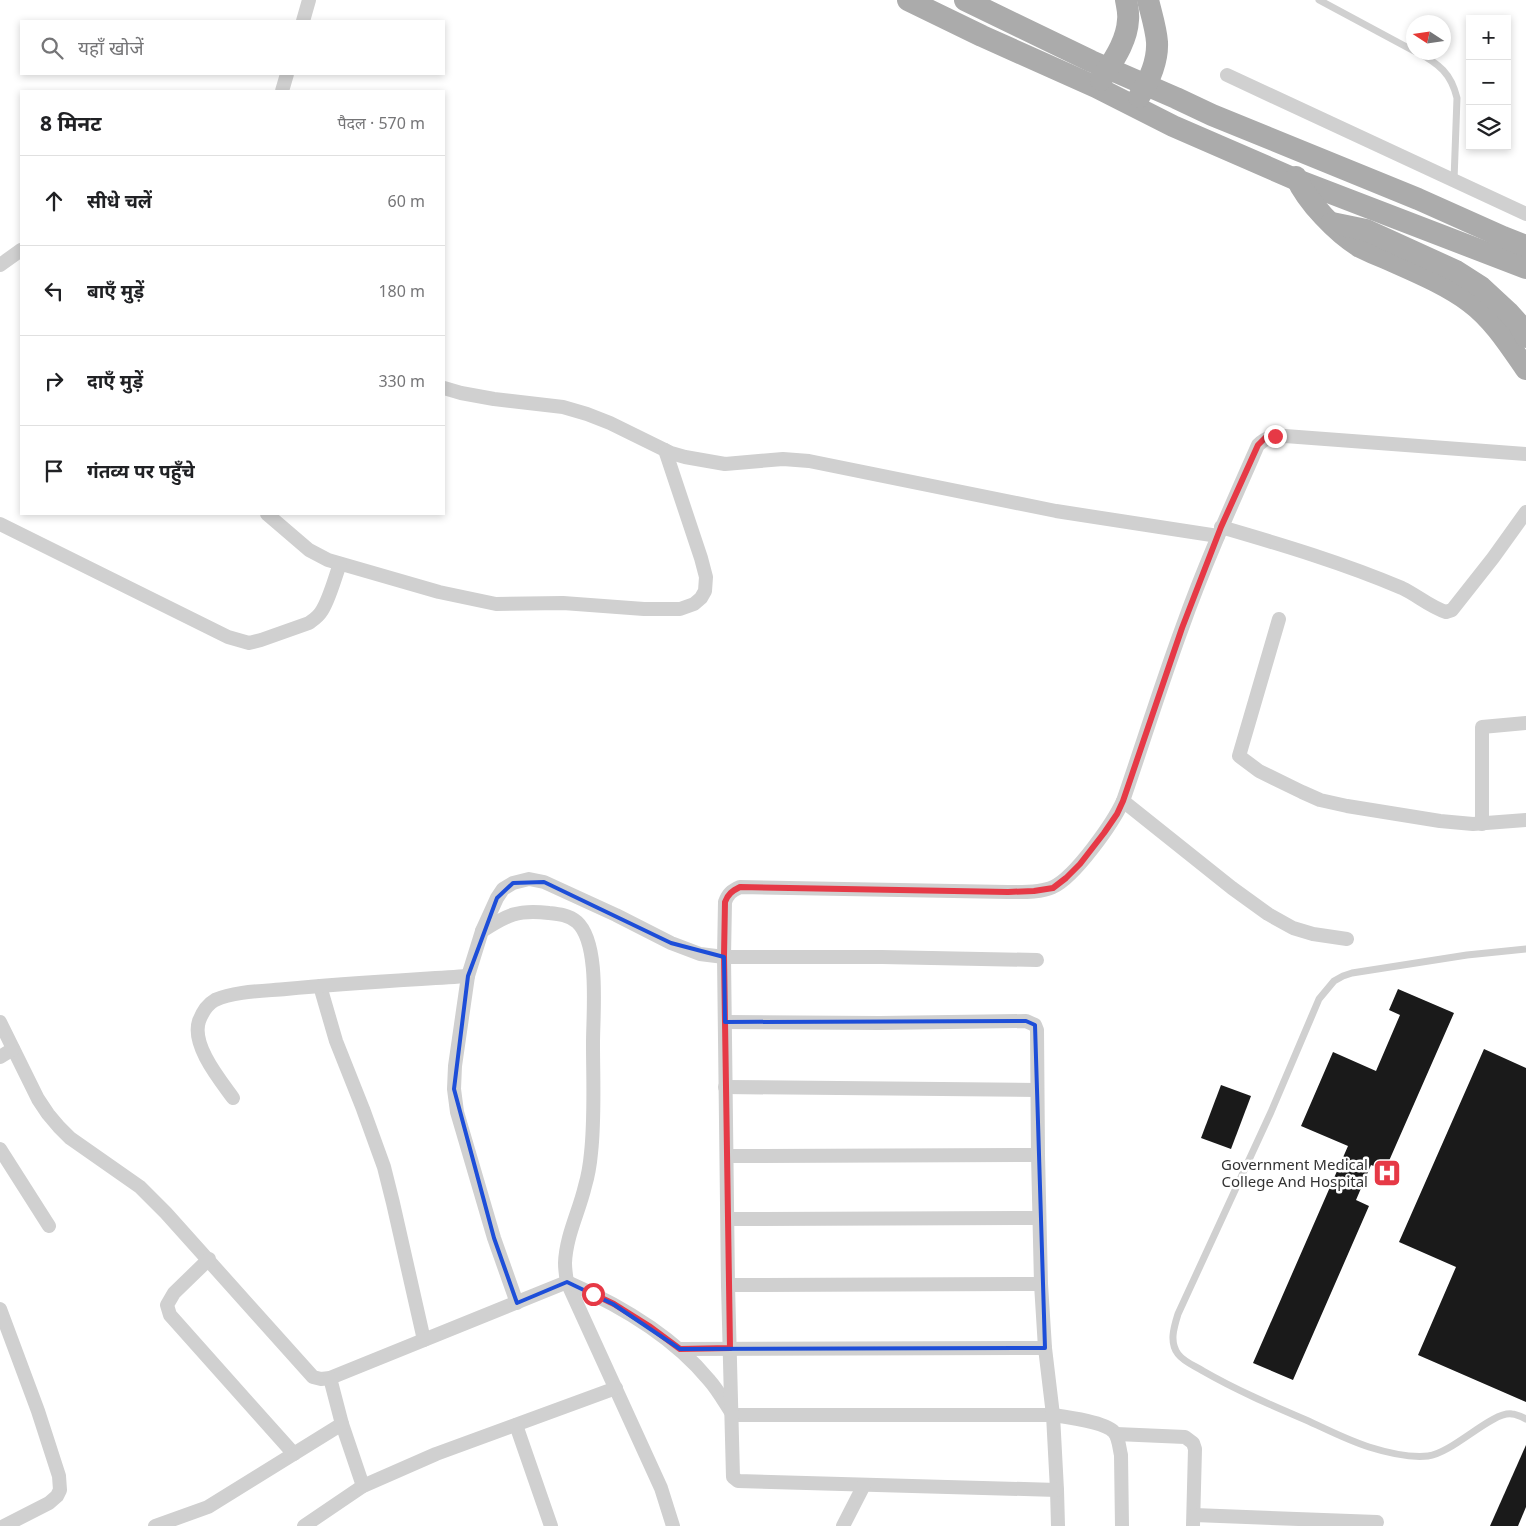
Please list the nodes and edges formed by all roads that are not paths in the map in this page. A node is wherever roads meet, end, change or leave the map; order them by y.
1 (309, 0) edge
2 (908, 0) edge
3 (965, 0) edge
4 (1126, 0) edge
5 (1148, 0) edge
6 (1319, 0) edge
7 (303, 20) edge
8 (1406, 47) edge
9 (1432, 60) edge
10 (1108, 68) junction
11 (287, 75) edge
12 (1227, 75) dead end
13 (1146, 85) junction
14 (1096, 88) junction
15 (282, 90) edge
16 (1134, 106) junction
17 (1286, 146) junction
18 (1297, 180) junction
19 (1454, 181) junction
20 (1526, 214) edge
21 (1331, 223) junction
22 (1526, 246) edge
23 (20, 251) edge
24 (0, 266) edge
25 (1526, 268) edge
26 (1526, 337) edge
27 (1526, 369) edge
28 (445, 388) edge
29 (665, 450) junction
30 (1526, 454) edge
31 (1526, 512) edge
32 (267, 515) edge
33 (0, 524) edge
34 (1219, 532) junction
35 (340, 564) junction
36 (1279, 619) dead end
37 (1526, 723) edge
38 (1123, 801) junction
39 (1526, 820) edge
40 (1482, 824) junction
41 (482, 931) junction
42 (1347, 939) dead end
43 (1526, 949) edge
44 (724, 956) junction
45 (1038, 960) dead end
46 (468, 976) junction
47 (320, 986) junction
48 (0, 1022) edge
49 (724, 1022) junction
50 (13, 1049) junction
51 (0, 1057) edge
52 (726, 1087) junction
53 (1037, 1090) junction
54 (233, 1098) dead end
55 (0, 1149) edge
56 (1038, 1155) junction
57 (726, 1156) junction
58 (1039, 1218) junction
59 (728, 1219) junction
60 (49, 1226) dead end
61 (209, 1259) junction
62 (567, 1282) junction
63 (1041, 1284) junction
64 (728, 1285) junction
65 (517, 1303) junction
66 (0, 1309) edge
67 (424, 1340) junction
68 (730, 1348) junction
69 (1045, 1348) junction
70 (680, 1349) junction
71 (330, 1378) junction
72 (616, 1388) junction
73 (733, 1415) junction
74 (1053, 1415) junction
75 (1526, 1419) edge
76 (342, 1424) junction
77 (516, 1425) junction
78 (1116, 1434) junction
79 (294, 1454) junction
80 (864, 1485) junction
81 (363, 1486) junction
82 (1057, 1490) junction
83 (1194, 1521) edge
84 (1377, 1522) dead end
85 (4, 1526) edge
86 (155, 1526) edge
87 (304, 1526) edge
88 (551, 1526) edge
89 (673, 1526) edge
90 (843, 1526) edge
91 (1058, 1526) edge
92 (1122, 1526) edge

1 - 7 street
2 - 14 main road
3 - 10 main road
4 - 10 main road
5 - 13 main road
6 - 8 lane
9 - 19 lane
10 - 13 main road
10 - 14 main road
11 - 15 street
12 - 19 street
13 - 16 main road
13 - 17 main road
14 - 16 main road
16 - 18 main road
17 - 18 main road
17 - 22 main road
18 - 21 main road
18 - 25 main road
19 - 20 street
21 - 26 main road
21 - 27 main road
23 - 24 street
28 - 29 street
29 - 34 street
29 - 35 street
30 - 34 street
31 - 34 street
32 - 35 street
33 - 35 street
34 - 38 street
36 - 40 street
37 - 40 street
38 - 42 street
38 - 44 street
39 - 40 street
41 - 44 street
41 - 46 street
41 - 62 street
43 - 75 lane
44 - 45 street
44 - 49 street
46 - 47 street
46 - 65 street
47 - 54 street
47 - 67 street
48 - 50 street
49 - 52 street
49 - 53 street
50 - 51 street
50 - 61 street
52 - 53 street
52 - 57 street
53 - 56 street
55 - 60 street
56 - 57 street
56 - 58 street
57 - 59 street
58 - 59 street
58 - 63 street
59 - 64 street
61 - 71 street
61 - 79 street
62 - 65 street
62 - 70 street
62 - 72 street
63 - 64 street
63 - 69 street
64 - 68 street
65 - 67 street
66 - 85 street
67 - 71 street
68 - 69 street
68 - 70 street
68 - 73 street
69 - 74 street
70 - 73 street
71 - 76 street
72 - 77 street
72 - 89 street
73 - 74 street
73 - 80 street
74 - 78 street
74 - 82 street
76 - 79 street
76 - 81 street
77 - 81 street
77 - 88 street
78 - 83 street
78 - 92 street
79 - 86 street
80 - 82 street
80 - 90 street
81 - 87 street
82 - 91 street
83 - 84 street

